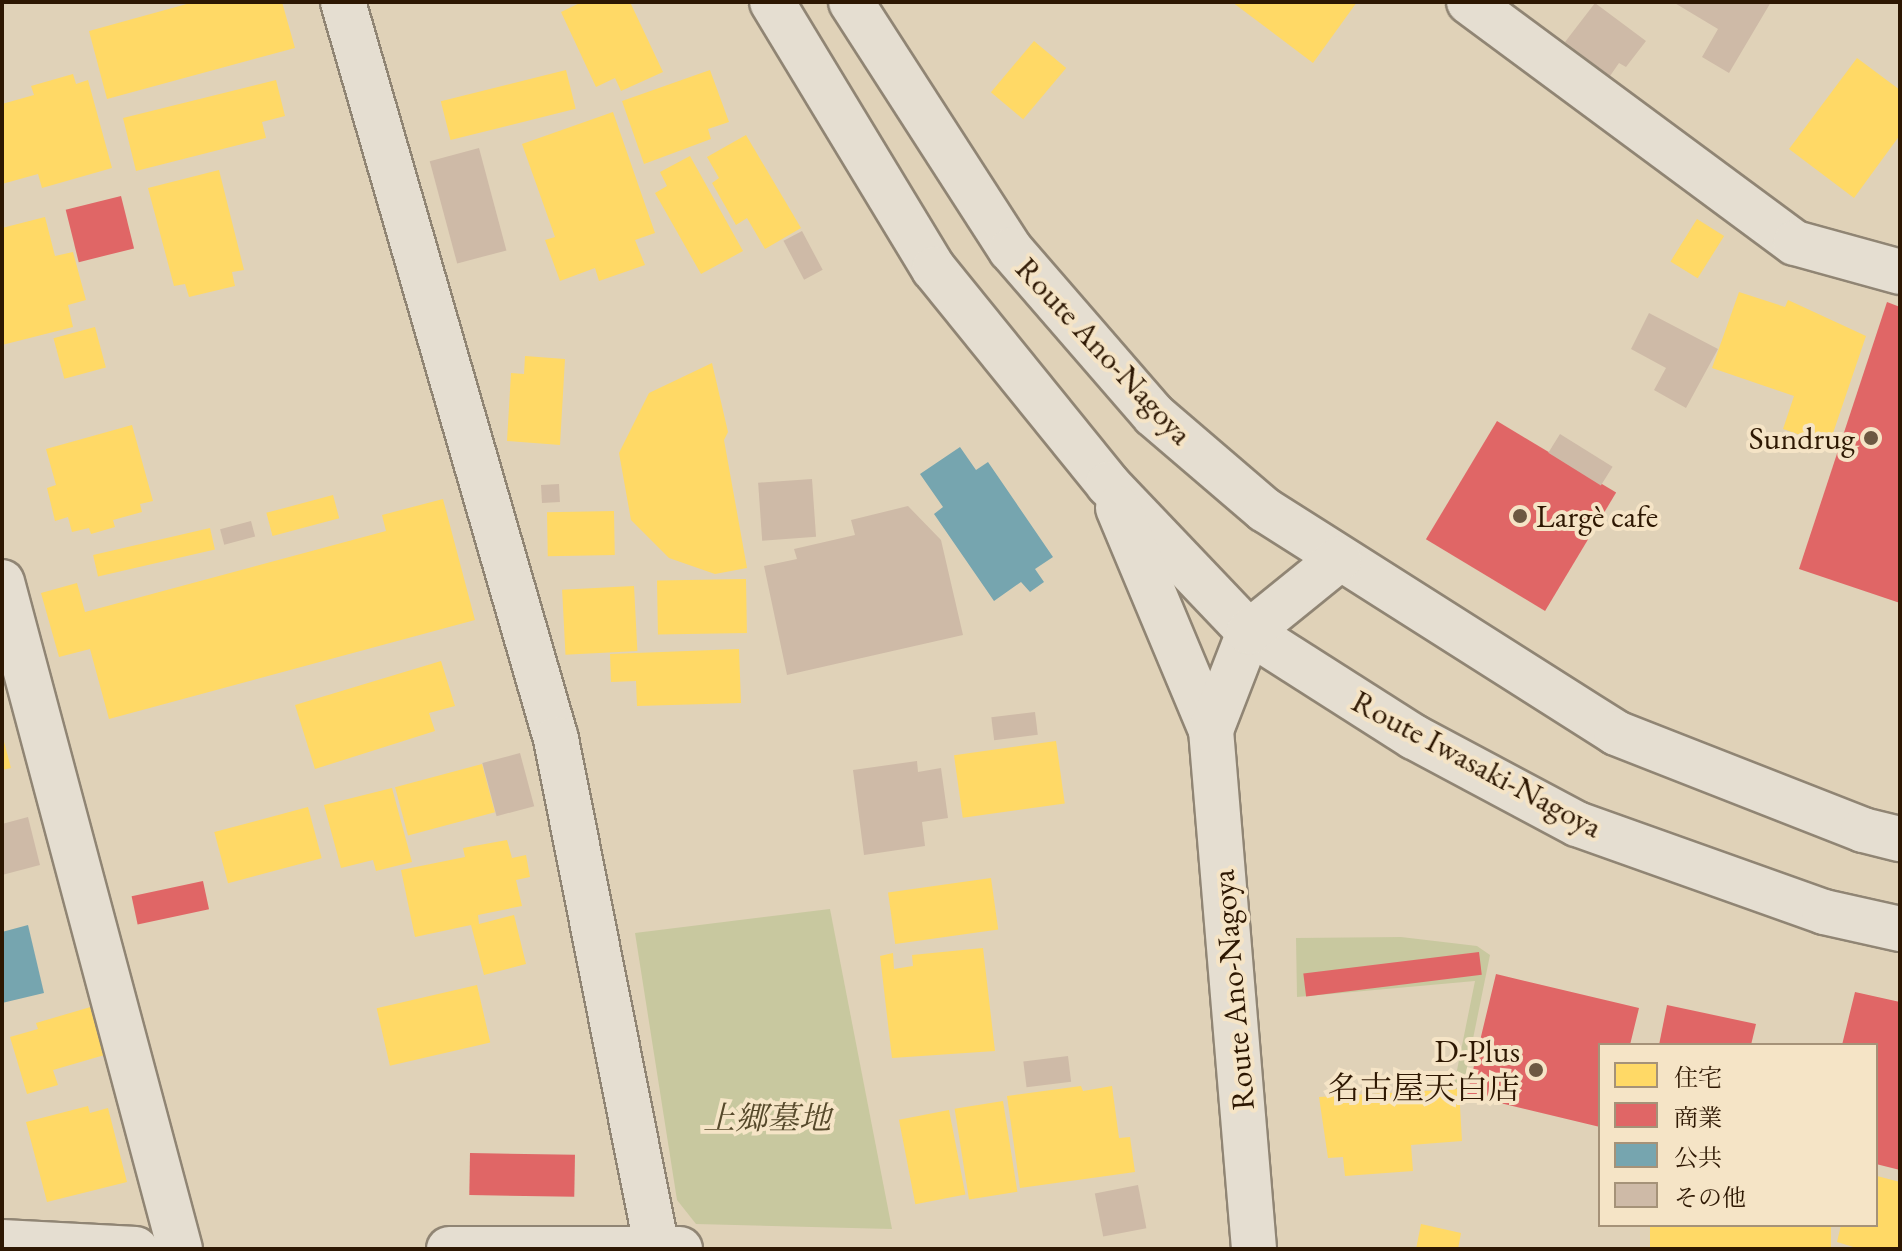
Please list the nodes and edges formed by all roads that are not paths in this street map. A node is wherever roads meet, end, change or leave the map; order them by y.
1 (343, 2) edge
2 (772, 2) edge
3 (851, 2) edge
4 (1469, 2) edge
5 (1900, 272) edge
6 (1108, 484) junction
7 (1339, 559) junction
8 (2, 582) edge
9 (1249, 632) junction
10 (1211, 730) junction
11 (1900, 839) edge
12 (1900, 929) edge
13 (2, 1242) edge
14 (665, 1248) edge
15 (136, 1249) edge
16 (180, 1249) edge
17 (449, 1249) edge
18 (1254, 1249) edge

1 - 14 main road
2 - 6 main road, Route Ano-Nagoya
3 - 7 main road, Route Ano-Nagoya
4 - 5 main road
6 - 9 main road, Route Ano-Nagoya
6 - 10 main road, Route Ano-Nagoya
7 - 9 main road, Route Ano-Nagoya
7 - 11 main road
8 - 16 main road
9 - 10 main road, Route Ano-Nagoya
9 - 12 main road, Route Iwasaki-Nagoya
10 - 18 main road, Route Ano-Nagoya
13 - 15 main road
14 - 17 main road

